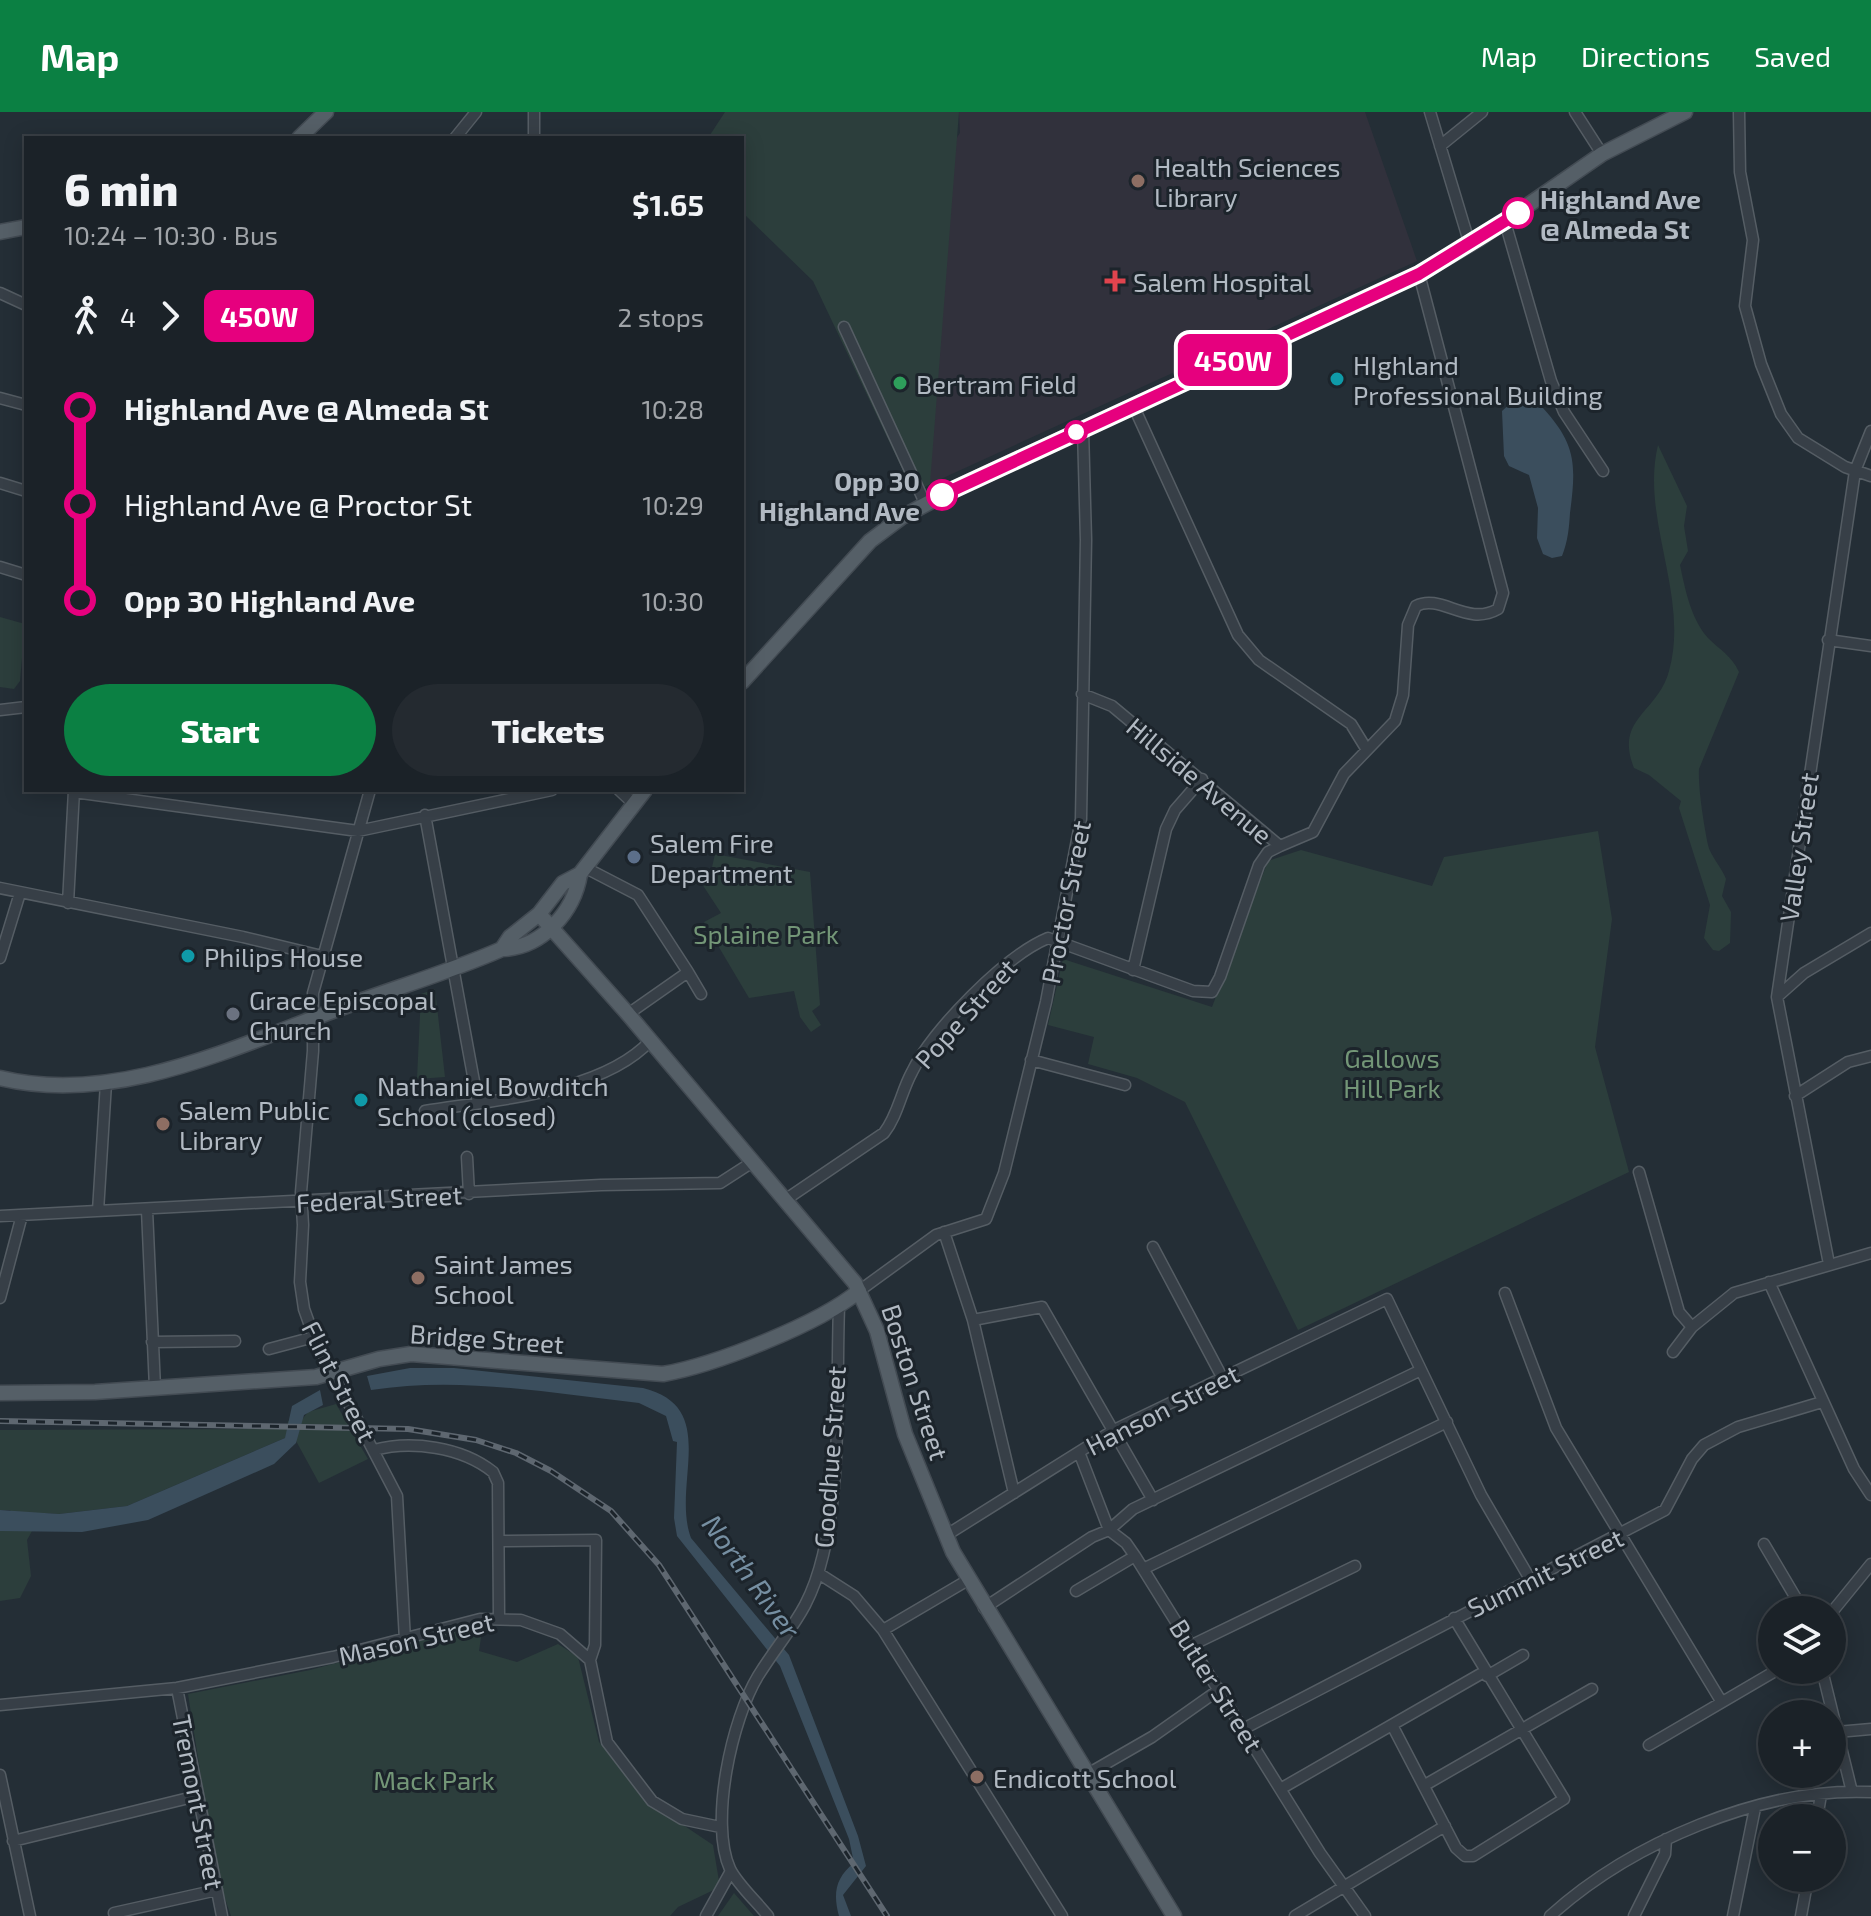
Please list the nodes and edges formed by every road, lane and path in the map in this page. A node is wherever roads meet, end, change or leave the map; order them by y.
1 (326, 112) edge
2 (476, 112) edge
3 (534, 112) edge
4 (1430, 112) edge
5 (1482, 112) edge
6 (1575, 112) edge
7 (1685, 112) edge
8 (1739, 112) edge
9 (301, 136) edge
10 (457, 136) edge
11 (534, 136) edge
12 (1440, 146) junction
13 (1602, 154) junction
14 (1505, 222) junction
15 (24, 227) edge
16 (0, 232) edge
17 (1470, 245) junction
18 (1419, 274) junction
19 (0, 293) edge
20 (24, 304) edge
21 (844, 327) dead end
22 (0, 398) edge
23 (24, 404) edge
24 (1133, 405) junction
25 (1083, 429) junction
26 (1871, 431) edge
27 (1603, 471) dead end
28 (1855, 471) junction
29 (1871, 476) edge
30 (0, 483) edge
31 (24, 490) edge
32 (925, 503) junction
33 (0, 567) edge
34 (24, 574) edge
35 (1828, 640) junction
36 (1871, 646) edge
37 (744, 679) edge
38 (1082, 694) junction
39 (24, 707) edge
40 (0, 710) edge
41 (1367, 750) junction
42 (1202, 779) junction
43 (74, 792) edge
44 (81, 792) edge
45 (369, 792) edge
46 (542, 792) edge
47 (621, 792) edge
48 (643, 792) edge
49 (633, 803) junction
50 (425, 815) junction
51 (358, 831) junction
52 (1280, 846) junction
53 (582, 870) junction
54 (0, 888) edge
55 (20, 893) junction
56 (68, 903) junction
57 (539, 914) junction
58 (552, 927) junction
59 (1871, 933) edge
60 (1056, 941) junction
61 (502, 949) junction
62 (322, 956) junction
63 (0, 958) edge
64 (454, 967) junction
65 (1133, 970) junction
66 (688, 972) junction
67 (701, 994) dead end
68 (1777, 997) junction
69 (628, 1014) junction
70 (312, 1019) junction
71 (651, 1040) junction
72 (1871, 1056) edge
73 (1031, 1060) junction
74 (0, 1078) edge
75 (106, 1083) junction
76 (1125, 1085) dead end
77 (1795, 1096) junction
78 (478, 1103) junction
79 (425, 1111) dead end
80 (467, 1157) dead end
81 (751, 1163) junction
82 (1639, 1172) dead end
83 (469, 1194) junction
84 (785, 1200) junction
85 (301, 1202) junction
86 (147, 1210) junction
87 (98, 1211) junction
88 (22, 1215) junction
89 (0, 1216) edge
90 (944, 1232) junction
91 (1153, 1247) dead end
92 (1871, 1253) edge
93 (1829, 1264) junction
94 (1769, 1282) junction
95 (859, 1291) junction
96 (1505, 1293) dead end
97 (0, 1298) edge
98 (839, 1307) junction
99 (973, 1320) junction
100 (1692, 1327) junction
101 (314, 1337) junction
102 (235, 1341) dead end
103 (152, 1342) junction
104 (269, 1349) dead end
105 (1673, 1352) dead end
106 (1421, 1370) junction
107 (333, 1374) junction
108 (1222, 1377) junction
109 (155, 1388) junction
110 (0, 1393) edge
111 (1822, 1402) junction
112 (1447, 1422) junction
113 (1114, 1430) junction
114 (374, 1450) junction
115 (1079, 1452) junction
116 (1014, 1493) junction
117 (1871, 1495) edge
118 (1153, 1500) junction
119 (1109, 1530) junction
120 (1622, 1535) junction
121 (945, 1536) junction
122 (499, 1541) junction
123 (1764, 1544) dead end
124 (1135, 1556) junction
125 (1871, 1564) edge
126 (1355, 1566) dead end
127 (1143, 1569) junction
128 (818, 1573) junction
129 (1530, 1579) junction
130 (968, 1580) junction
131 (1076, 1591) dead end
132 (1795, 1596) edge
133 (1845, 1596) edge
134 (984, 1608) junction
135 (499, 1617) junction
136 (1454, 1618) junction
137 (883, 1630) junction
138 (405, 1640) junction
139 (1192, 1645) junction
140 (1523, 1655) dead end
141 (590, 1660) junction
142 (1486, 1674) junction
143 (1758, 1681) edge
144 (177, 1688) junction
145 (1220, 1689) junction
146 (1592, 1689) dead end
147 (1721, 1701) junction
148 (0, 1705) edge
149 (1392, 1725) junction
150 (1245, 1728) junction
151 (1871, 1729) edge
152 (1523, 1731) junction
153 (1846, 1731) edge
154 (1649, 1745) dead end
155 (1846, 1768) edge
156 (0, 1775) edge
157 (1086, 1775) junction
158 (1425, 1785) junction
159 (1282, 1788) junction
160 (1852, 1792) junction
161 (1871, 1792) edge
162 (1821, 1795) junction
163 (197, 1796) junction
164 (1819, 1804) edge
165 (1755, 1808) junction
166 (1445, 1826) junction
167 (720, 1827) junction
168 (1666, 1839) junction
169 (13, 1841) junction
170 (731, 1871) junction
171 (1342, 1887) junction
172 (217, 1890) junction
173 (1805, 1892) edge
174 (146, 1911) edge
175 (114, 1913) dead end
176 (30, 1916) edge
177 (222, 1916) edge
178 (706, 1916) edge
179 (768, 1916) edge
180 (1062, 1916) edge
181 (1174, 1916) edge
182 (1295, 1916) edge
183 (1365, 1916) edge
184 (1550, 1916) edge
185 (1634, 1916) edge
186 (1733, 1916) edge
187 (1801, 1916) edge

1 - 9 main road
2 - 10 street
3 - 11 street
4 - 12 street
5 - 12 street
6 - 13 street
7 - 13 main road
8 - 28 street
12 - 17 street
13 - 14 main road
14 - 17 main road
14 - 27 street
15 - 16 main road
17 - 18 main road
18 - 24 main road
18 - 41 street, Hillside Avenue
19 - 20 street
21 - 32 street
22 - 23 street
24 - 25 main road
24 - 41 street
25 - 32 main road
25 - 38 street, Proctor Street
26 - 28 street, Valley Street
28 - 29 street
28 - 35 street, Valley Street
30 - 31 street
32 - 37 main road
33 - 34 street
35 - 36 street
35 - 68 street, Valley Street
38 - 42 street, Hillside Avenue
38 - 60 street, Proctor Street
39 - 40 street
41 - 52 street, Hillside Avenue
42 - 52 street, Hillside Avenue
42 - 65 street
43 - 56 street
44 - 51 street
45 - 51 street, Flint Street
46 - 50 street
47 - 49 street
48 - 49 main road
49 - 53 main road
50 - 51 street
50 - 64 street
51 - 62 street, Flint Street
52 - 65 street
53 - 57 main road
53 - 58 main road
53 - 66 street
54 - 55 street
55 - 56 street
55 - 63 street
56 - 62 street
57 - 58 main road, Boston Street
57 - 61 main road
58 - 61 main road
58 - 69 main road, Boston Street
59 - 68 street
60 - 65 street
60 - 73 street, Proctor Street
60 - 84 street, Pope Street
61 - 64 main road
62 - 70 street, Flint Street
64 - 70 main road
64 - 78 street
66 - 67 street
66 - 69 street
68 - 77 street, Valley Street
69 - 71 main road, Boston Street
70 - 75 main road
70 - 85 street, Flint Street
71 - 78 street
71 - 81 main road, Boston Street
72 - 77 street
73 - 76 street
73 - 90 street, Proctor Street
74 - 75 main road
75 - 87 street
77 - 93 street, Valley Street
78 - 79 street
80 - 83 street
81 - 83 street, Federal Street
81 - 84 main road, Boston Street
82 - 100 street
83 - 85 street, Federal Street
84 - 95 main road, Boston Street
85 - 86 street, Federal Street
85 - 101 street, Flint Street
86 - 87 street, Federal Street
86 - 103 street
87 - 88 street, Federal Street
88 - 89 street, Federal Street
88 - 97 street
90 - 95 street, Proctor Street
90 - 99 street
91 - 108 street
92 - 93 street
93 - 94 street
94 - 100 street
94 - 111 street
95 - 98 main road, Bridge Street
95 - 121 main road, Boston Street
96 - 120 street
98 - 107 main road, Bridge Street
98 - 128 street, Goodhue Street
99 - 113 street
99 - 116 street
100 - 105 street
101 - 104 street
101 - 107 street, Flint Street
102 - 103 street
103 - 109 street
106 - 108 street, Hanson Street
106 - 112 street
106 - 118 street
107 - 109 main road, Bridge Street
107 - 114 street, Flint Street
108 - 113 street, Hanson Street
109 - 110 main road, Bridge Street
111 - 117 street
111 - 120 street, Summit Street
112 - 127 street
112 - 129 street
113 - 115 street, Hanson Street
113 - 118 street
114 - 122 street
114 - 138 street, Flint Street
115 - 116 street, Hanson Street
115 - 119 street, Butler Street
116 - 121 street, Hanson Street
118 - 119 street
119 - 124 street, Butler Street
119 - 134 street
120 - 129 street, Summit Street
120 - 147 street
121 - 130 main road, Boston Street
122 - 135 street
122 - 141 street
123 - 132 street
124 - 127 street, Butler Street
124 - 131 street
125 - 133 street
126 - 139 street
127 - 139 street, Butler Street
128 - 137 street
128 - 167 street, Goodhue Street
129 - 136 street, Summit Street
130 - 134 main road, Boston Street
130 - 137 street
134 - 157 main road, Boston Street
135 - 138 street, Mason Street
135 - 141 street, Mason Street
136 - 142 street
136 - 150 street, Summit Street
137 - 180 street
138 - 144 street, Mason Street
139 - 145 street, Butler Street
140 - 142 street
141 - 167 street
142 - 149 street
142 - 152 street
143 - 147 street
144 - 148 street, Mason Street
144 - 163 street, Tremont Street
145 - 150 street, Butler Street
145 - 157 street
146 - 152 street
147 - 154 street
149 - 158 street
149 - 159 street
150 - 159 street, Butler Street
151 - 153 street
152 - 158 street
152 - 166 street
155 - 160 street
156 - 169 street
157 - 181 main road, Boston Street
158 - 166 street
159 - 171 street, Butler Street
160 - 161 street
160 - 162 street
162 - 164 street
162 - 165 street
163 - 169 street
163 - 172 street, Tremont Street
165 - 168 street
165 - 186 street
166 - 171 street
167 - 170 street
168 - 184 street
168 - 185 street
169 - 176 street
170 - 178 street
170 - 179 street
171 - 182 street
171 - 183 street, Butler Street
172 - 174 street
172 - 177 street, Tremont Street
173 - 187 street
174 - 175 street

